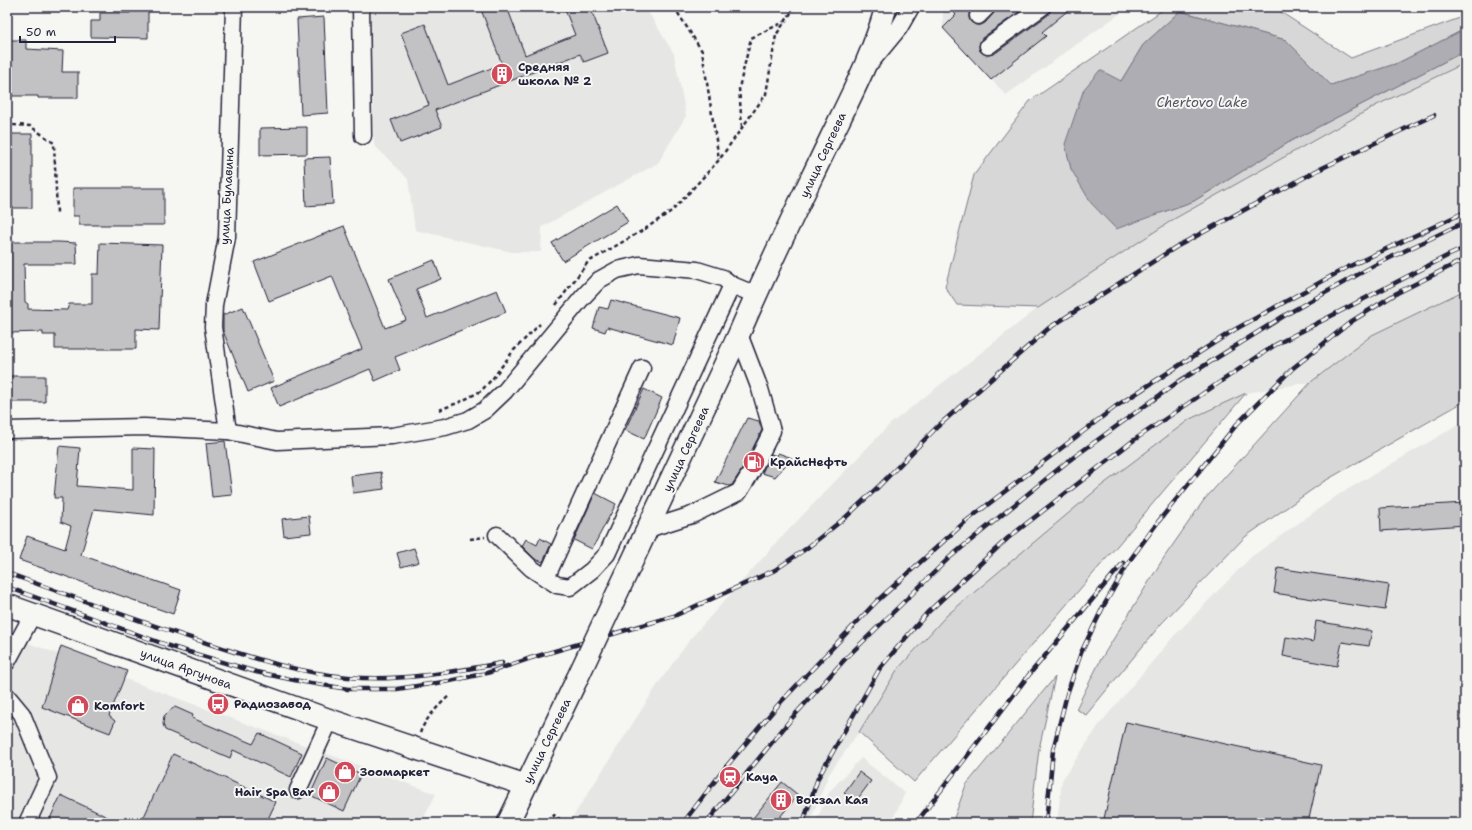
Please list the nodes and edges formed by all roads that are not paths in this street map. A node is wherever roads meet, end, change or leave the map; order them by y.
1 (234, 7) edge
2 (361, 7) edge
3 (886, 7) edge
4 (911, 7) edge
5 (1042, 7) edge
6 (988, 46) dead end
7 (861, 73) junction
8 (363, 136) dead end
9 (732, 284) junction
10 (756, 295) junction
11 (740, 334) junction
12 (642, 368) dead end
13 (7, 430) edge
14 (228, 431) junction
15 (648, 529) junction
16 (497, 535) dead end
17 (546, 578) junction
18 (7, 605) edge
19 (32, 614) junction
20 (7, 662) edge
21 (7, 696) edge
22 (330, 720) junction
23 (525, 785) junction
24 (298, 790) dead end
25 (27, 823) edge
26 (508, 823) edge

1 - 14 street, улица Булавина
2 - 8 street
3 - 7 main road, улица Сергеева
4 - 7 street
5 - 6 street
7 - 10 main road, улица Сергеева
9 - 10 street
9 - 14 street
9 - 17 street
10 - 11 main road, улица Сергеева
11 - 15 main road, улица Сергеева
11 - 15 street
12 - 17 street
13 - 14 street
15 - 23 main road, улица Сергеева, bridge
16 - 17 street
18 - 19 main road, улица Аргунова
19 - 20 street
19 - 22 main road, улица Аргунова
21 - 25 street
22 - 23 main road, улица Аргунова
22 - 24 street
23 - 26 main road, улица Сергеева

